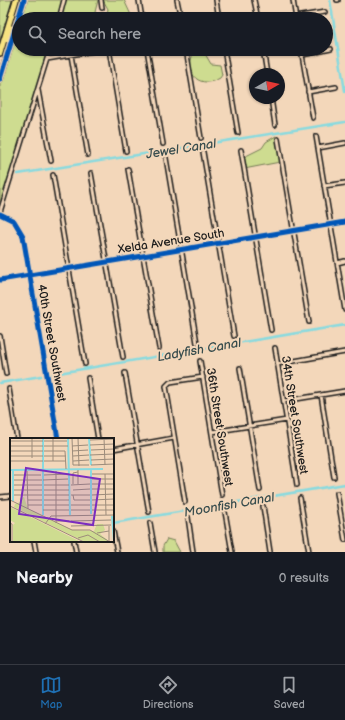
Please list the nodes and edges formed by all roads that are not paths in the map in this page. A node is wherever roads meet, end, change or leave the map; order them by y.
1 (17, 0) edge
2 (24, 0) edge
3 (64, 0) edge
4 (100, 0) edge
5 (139, 0) edge
6 (178, 0) edge
7 (216, 0) edge
8 (254, 0) edge
9 (293, 0) edge
10 (102, 8) dead end
11 (13, 12) edge
12 (14, 12) edge
13 (20, 12) edge
14 (60, 12) edge
15 (141, 12) edge
16 (180, 12) edge
17 (218, 12) edge
18 (257, 12) edge
19 (295, 12) edge
20 (12, 16) edge
21 (12, 23) edge
22 (12, 40) edge
23 (11, 43) junction
24 (1, 50) edge
25 (48, 56) edge
26 (65, 56) edge
27 (71, 56) edge
28 (110, 56) edge
29 (148, 56) edge
30 (187, 56) edge
31 (225, 56) edge
32 (264, 56) edge
33 (302, 56) edge
34 (47, 59) junction
35 (266, 68) edge
36 (0, 70) edge
37 (0, 79) edge
38 (336, 87) dead end
39 (38, 88) junction
40 (308, 92) junction
41 (272, 104) edge
42 (313, 118) dead end
43 (275, 125) dead end
44 (238, 133) dead end
45 (316, 136) dead end
46 (201, 138) dead end
47 (278, 139) dead end
48 (345, 143) edge
49 (163, 144) dead end
50 (318, 148) junction
51 (241, 150) dead end
52 (126, 151) dead end
53 (203, 152) dead end
54 (88, 155) dead end
55 (166, 158) dead end
56 (51, 161) dead end
57 (128, 169) dead end
58 (91, 173) dead end
59 (53, 175) dead end
60 (345, 183) edge
61 (324, 186) junction
62 (0, 213) edge
63 (345, 222) edge
64 (331, 225) junction
65 (293, 231) junction
66 (256, 237) junction
67 (218, 244) junction
68 (181, 250) junction
69 (144, 256) junction
70 (106, 262) junction
71 (345, 262) edge
72 (337, 263) junction
73 (69, 268) junction
74 (30, 275) junction
75 (0, 280) edge
76 (344, 301) edge
77 (345, 310) edge
78 (309, 322) dead end
79 (272, 330) dead end
80 (0, 336) edge
81 (234, 336) dead end
82 (197, 343) dead end
83 (159, 348) dead end
84 (275, 348) dead end
85 (345, 352) edge
86 (122, 358) dead end
87 (200, 361) dead end
88 (85, 364) dead end
89 (277, 364) junction
90 (240, 368) dead end
91 (6, 374) dead end
92 (125, 374) dead end
93 (203, 377) junction
94 (88, 378) dead end
95 (9, 389) dead end
96 (345, 391) edge
97 (321, 395) junction
98 (284, 401) junction
99 (286, 420) junction
100 (249, 426) junction
101 (212, 432) junction
102 (17, 438) edge
103 (58, 438) edge
104 (98, 438) edge
105 (174, 438) junction
106 (137, 445) junction
107 (114, 449) edge
108 (334, 477) dead end
109 (297, 485) dead end
110 (260, 490) dead end
111 (337, 493) dead end
112 (222, 495) dead end
113 (10, 496) edge
114 (0, 498) edge
115 (300, 498) dead end
116 (185, 502) dead end
117 (262, 506) dead end
118 (148, 512) dead end
119 (225, 512) dead end
120 (188, 517) dead end
121 (150, 523) dead end
122 (114, 536) edge
123 (345, 540) edge
124 (34, 542) edge
125 (74, 542) edge
126 (36, 552) edge
127 (76, 552) edge
128 (117, 552) edge
129 (155, 552) edge
130 (193, 552) edge
131 (232, 552) edge
132 (270, 552) edge
133 (309, 552) edge

1 - 11 highway
1 - 12 highway
2 - 13 highway
3 - 14 street
4 - 10 street
5 - 15 street
6 - 16 street
7 - 17 street
8 - 18 street
9 - 19 street
20 - 24 highway
21 - 23 highway
22 - 23 highway
23 - 37 highway
24 - 36 highway
25 - 34 street
26 - 34 street
27 - 54 street
28 - 52 street
29 - 49 street
30 - 46 street
31 - 44 street
32 - 35 street
33 - 40 street
34 - 39 street
38 - 40 street
39 - 56 street
39 - 62 street
40 - 42 street
41 - 43 street
45 - 50 street
47 - 65 street
48 - 50 street
50 - 61 street
51 - 66 street
53 - 67 street
55 - 68 street
57 - 69 street
58 - 70 street
59 - 73 street
60 - 61 street
61 - 64 street
62 - 74 street, 40th Street Southwest
63 - 64 street, Xelda Avenue South
64 - 65 street, Xelda Avenue South
64 - 72 street
65 - 66 street, Xelda Avenue South
65 - 78 street
66 - 67 street, Xelda Avenue South
66 - 79 street
67 - 68 street, Xelda Avenue South
67 - 81 street
68 - 69 street, Xelda Avenue South
68 - 82 street
69 - 70 street, Xelda Avenue South
69 - 83 street
70 - 73 street, Xelda Avenue South
70 - 86 street
71 - 72 street
72 - 76 street
73 - 74 street, Xelda Avenue South
73 - 88 street
74 - 75 street, Xelda Avenue South
74 - 103 street, 40th Street Southwest
76 - 77 street
80 - 91 street
84 - 89 street, 34th Street Southwest
85 - 89 street
87 - 93 street, 36th Street Southwest
89 - 98 street, 34th Street Southwest
90 - 100 street
92 - 106 street
93 - 101 street, 36th Street Southwest
93 - 105 street
94 - 104 street
95 - 102 street
96 - 97 street
97 - 98 street
97 - 108 street
98 - 99 street, 34th Street Southwest
99 - 100 street
99 - 109 street, 34th Street Southwest
100 - 101 street
100 - 110 street
101 - 112 street, 36th Street Southwest
105 - 106 street
105 - 116 street
106 - 107 street
106 - 118 street
111 - 123 street
113 - 114 street
115 - 133 street
117 - 132 street
119 - 131 street
120 - 130 street
121 - 129 street
122 - 128 street
124 - 126 street
125 - 127 street

